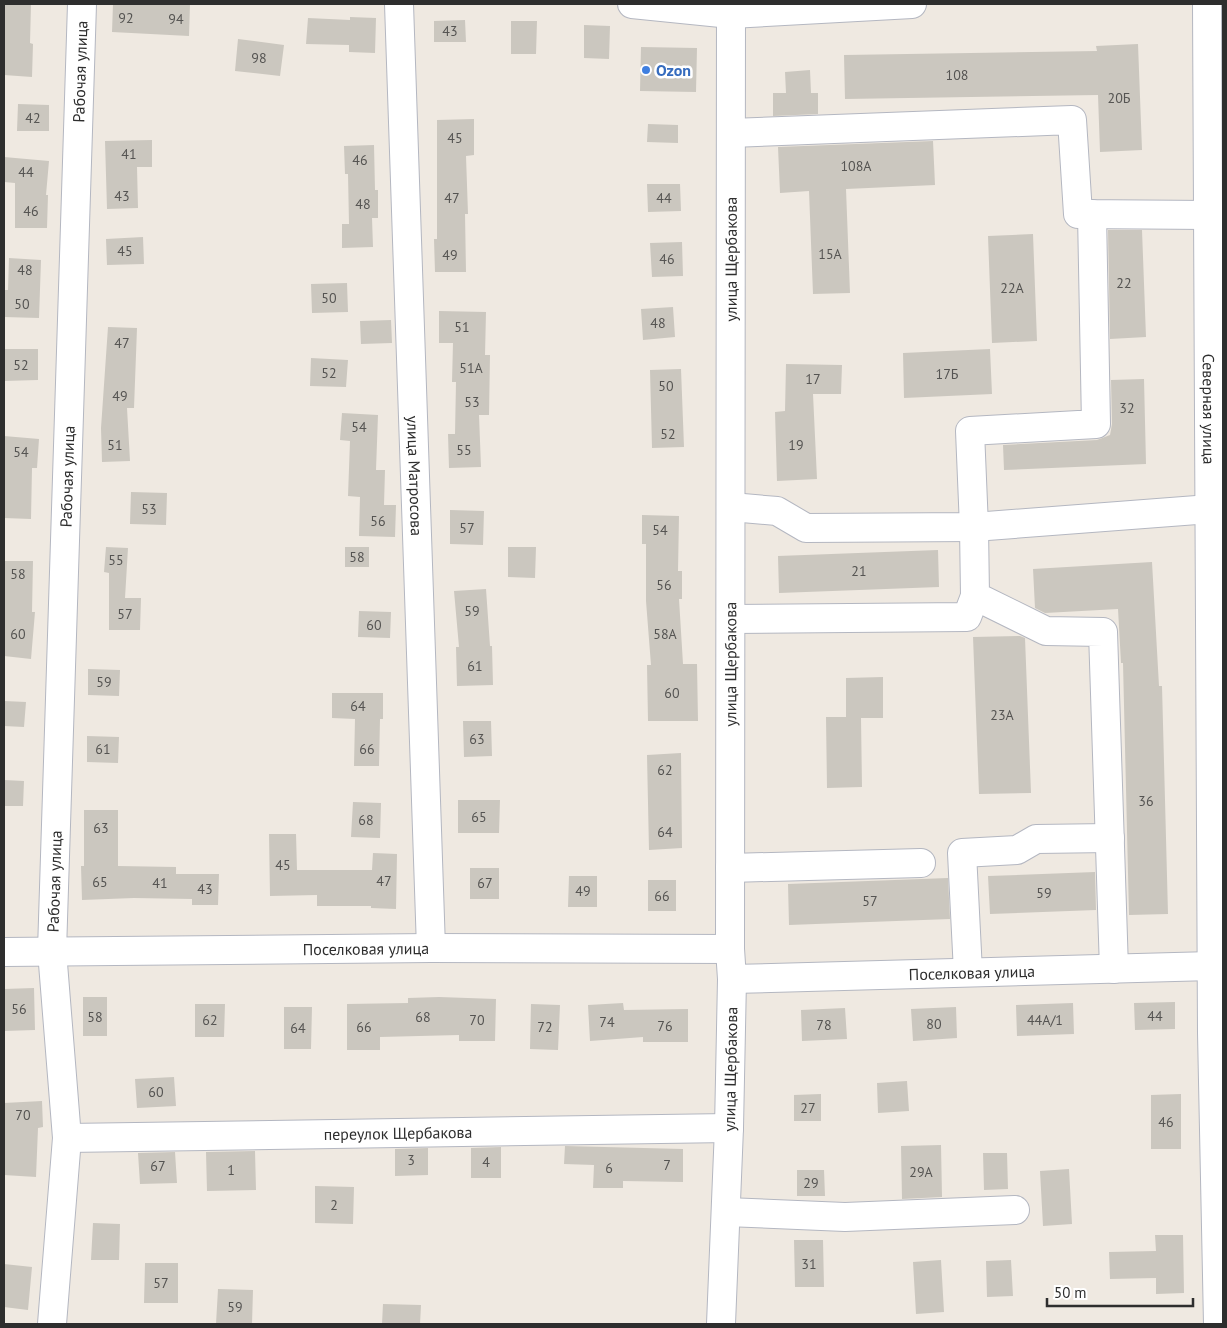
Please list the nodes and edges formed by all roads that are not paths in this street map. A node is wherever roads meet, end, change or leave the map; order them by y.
1 (82, 4) edge
2 (399, 4) edge
3 (632, 4) edge
4 (912, 4) edge
5 (1207, 4) edge
6 (731, 9) edge
7 (731, 133) junction
8 (1092, 214) junction
9 (1208, 215) junction
10 (731, 507) junction
11 (1210, 509) junction
12 (974, 527) junction
13 (975, 596) junction
14 (730, 619) junction
15 (1110, 838) junction
16 (921, 863) dead end
17 (730, 868) junction
18 (431, 948) junction
19 (52, 950) junction
20 (730, 950) junction
21 (4, 952) edge
22 (1212, 966) junction
23 (1114, 969) junction
24 (968, 972) junction
25 (732, 979) junction
26 (1217, 1034) edge
27 (729, 1128) junction
28 (67, 1138) junction
29 (1016, 1210) dead end
30 (726, 1212) junction
31 (52, 1324) edge
32 (721, 1324) edge
33 (1218, 1324) edge

1 - 19 street, Рабочая улица
2 - 18 street, улица Матросова
3 - 6 street
4 - 6 street
5 - 9 street, Северная улица
6 - 7 street, улица Щербакова
7 - 8 street
7 - 10 street, улица Щербакова
8 - 9 street
8 - 12 street
9 - 11 street, Северная улица
10 - 12 street
10 - 14 street, улица Щербакова
11 - 12 street
11 - 22 street, Северная улица
12 - 13 street
13 - 14 street
13 - 15 street
14 - 17 street, улица Щербакова
15 - 23 street
15 - 24 street
16 - 17 street
17 - 20 street, улица Щербакова
18 - 19 street, Поселковая улица
18 - 20 street, Поселковая улица
19 - 21 street, Поселковая улица
19 - 28 street, Рабочая улица
20 - 25 street, улица Щербакова
22 - 23 street, Поселковая улица
22 - 26 street, Северная улица
23 - 24 street, Поселковая улица
24 - 25 street, Поселковая улица
25 - 27 street, улица Щербакова
26 - 33 street, Северная улица
27 - 28 street, переулок Щербакова
27 - 30 street, улица Щербакова
28 - 31 street, Рабочая улица
29 - 30 street
30 - 32 street, улица Щербакова

